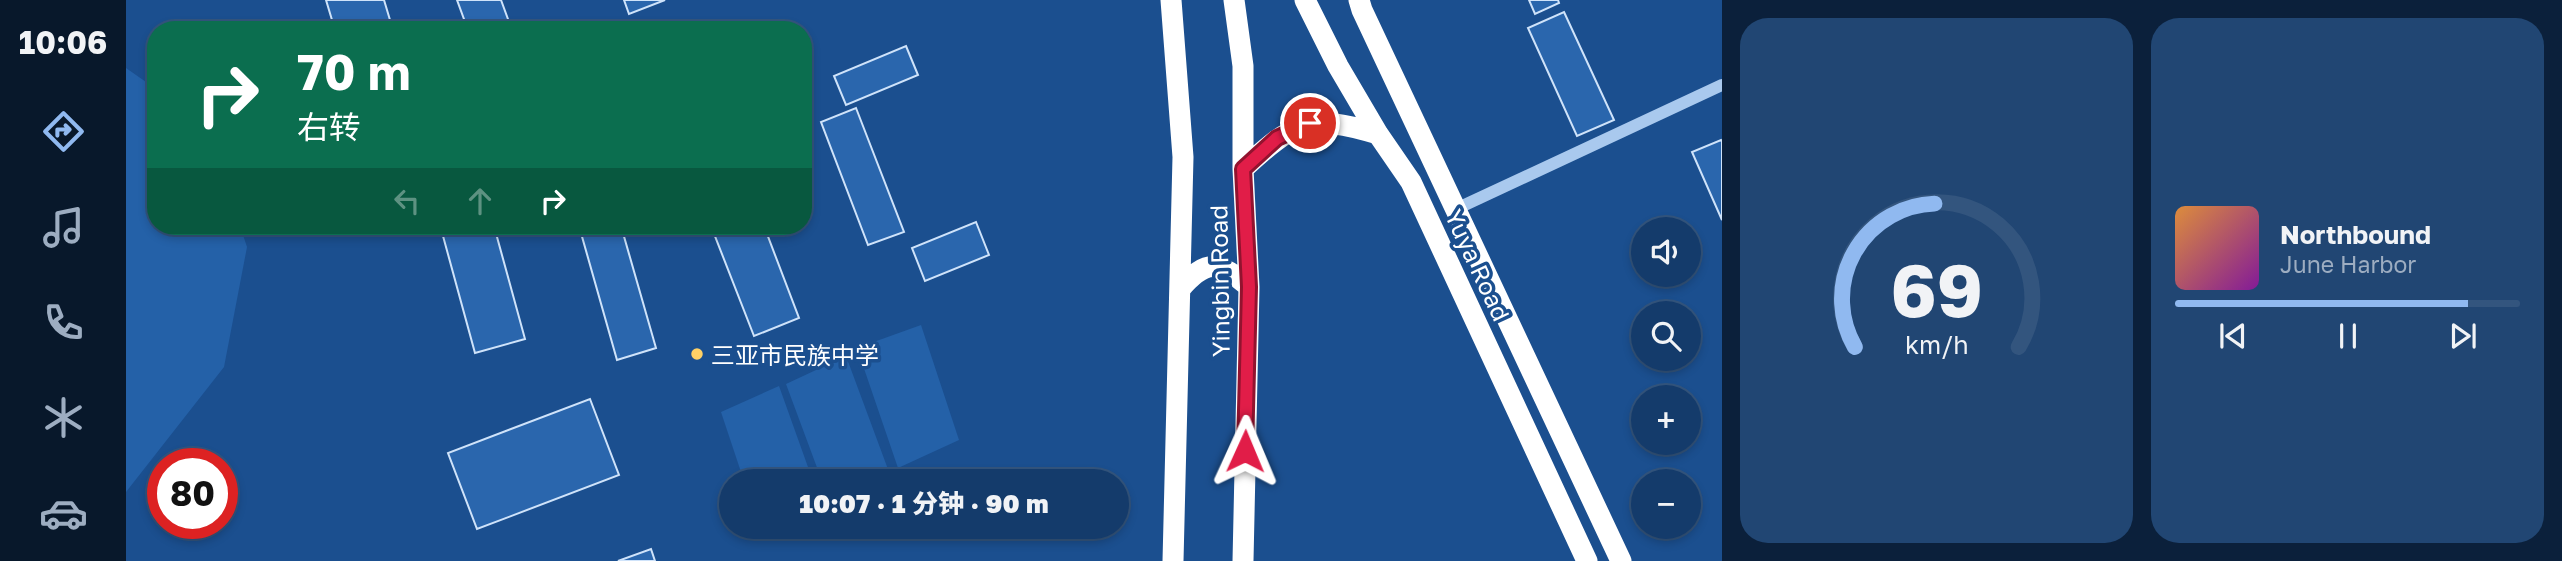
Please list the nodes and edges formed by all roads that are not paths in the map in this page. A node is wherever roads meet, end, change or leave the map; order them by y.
1 (1171, 0) edge
2 (1234, 0) edge
3 (1305, 0) edge
4 (1359, 0) edge
5 (1722, 85) edge
6 (1378, 134) junction
7 (1243, 169) junction
8 (1456, 209) junction
9 (1249, 287) junction
10 (1180, 289) junction
11 (1173, 561) edge
12 (1243, 561) edge
13 (1587, 561) edge
14 (1621, 561) edge

1 - 10 highway, Yingbin Road
2 - 7 highway, Yingbin Road
3 - 6 highway, Yuya Road
4 - 8 highway, Yuya Road
5 - 8 lane
6 - 7 highway
6 - 13 highway, Yuya Road
7 - 9 highway, Yingbin Road
8 - 14 highway, Yuya Road
9 - 10 highway
9 - 12 highway, Yingbin Road
10 - 11 highway, Yingbin Road

